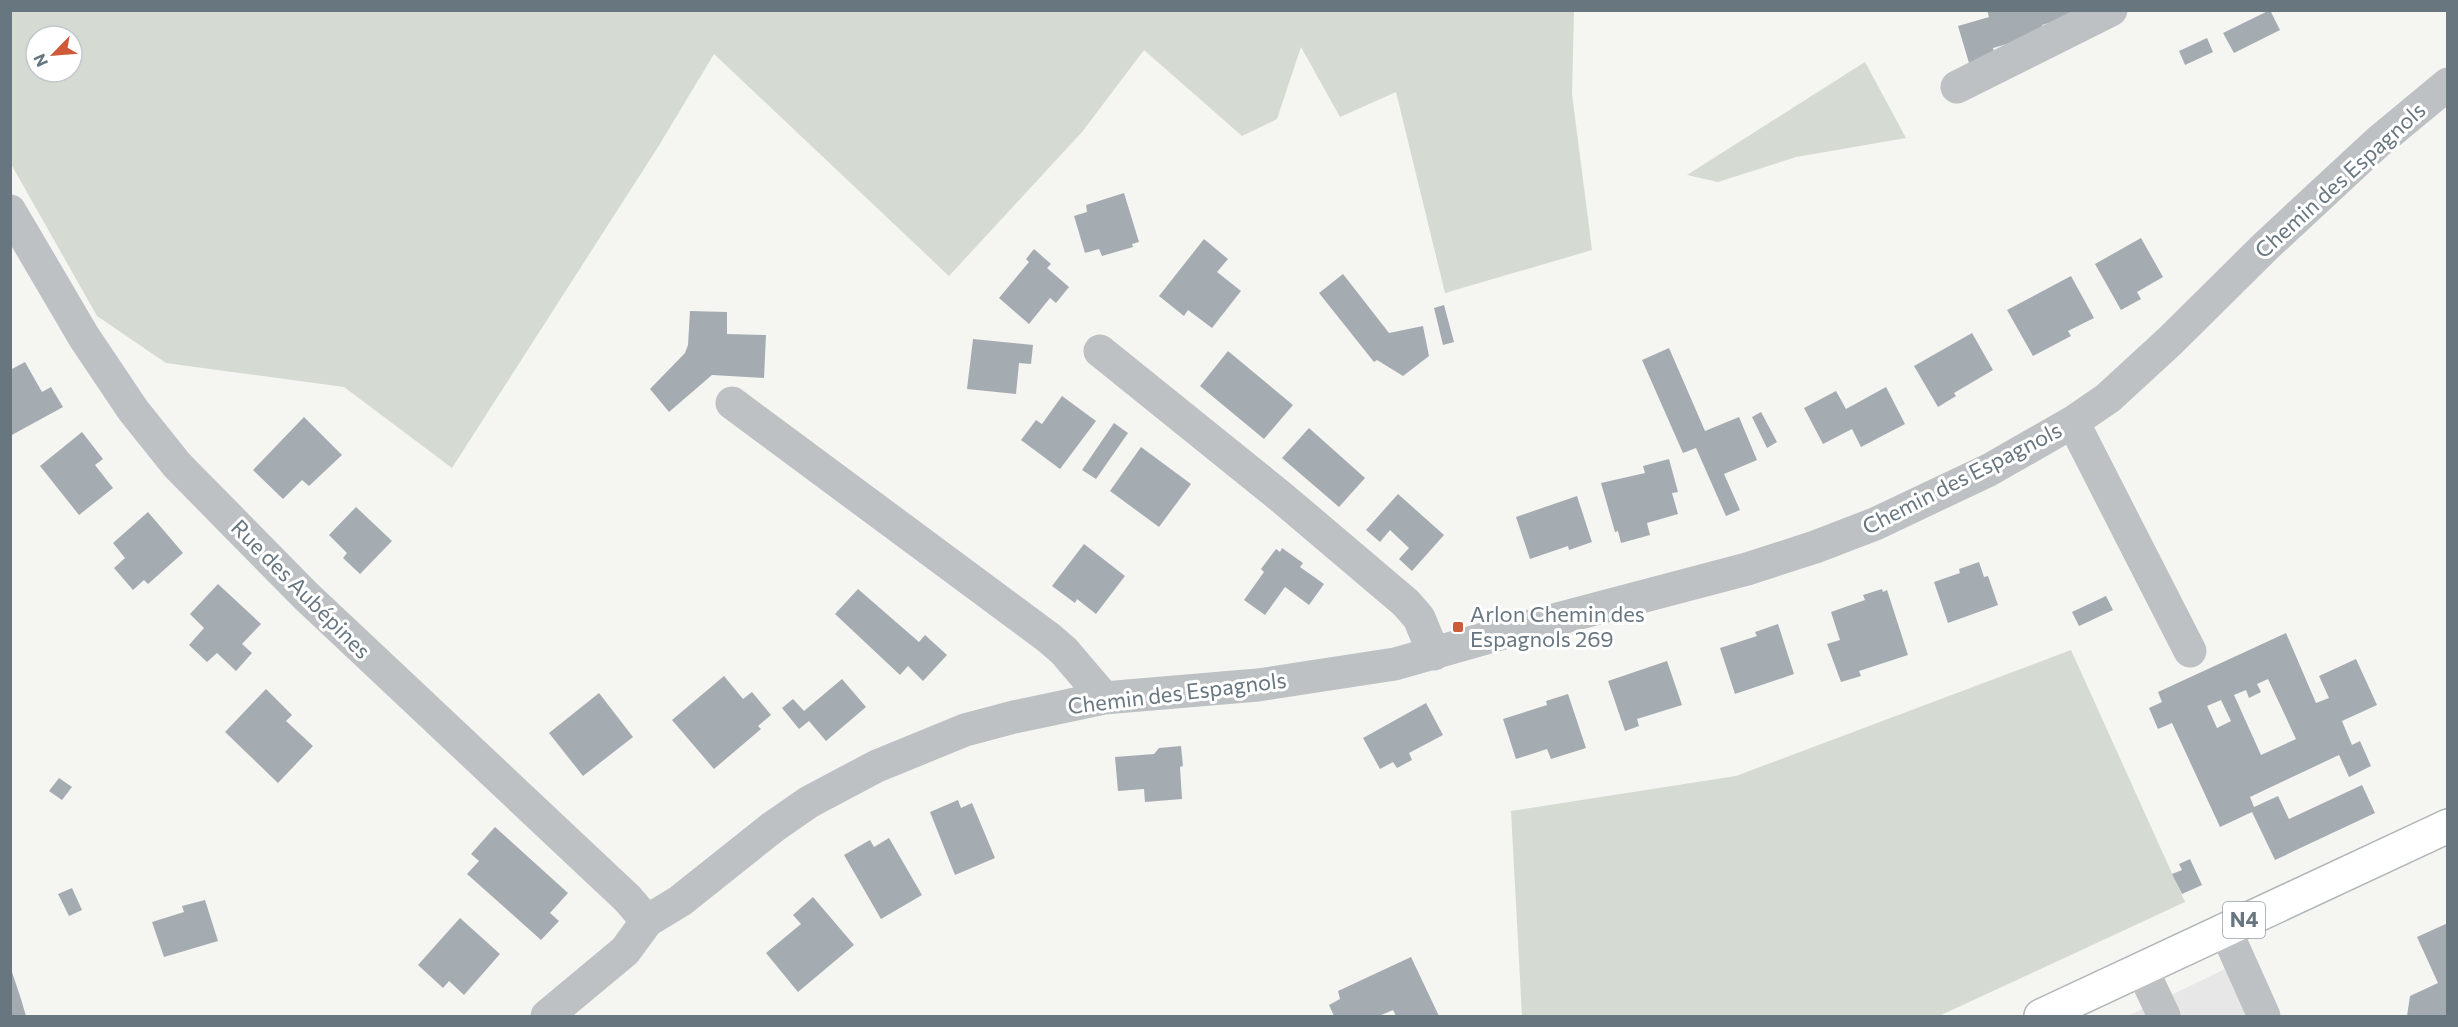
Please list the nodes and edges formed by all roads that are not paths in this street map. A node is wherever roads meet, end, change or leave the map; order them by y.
1 (2111, 10) edge
2 (2448, 84) edge
3 (1957, 87) dead end
4 (10, 211) edge
5 (1100, 351) dead end
6 (732, 403) dead end
7 (2073, 423) junction
8 (2190, 651) dead end
9 (1434, 654) junction
10 (1104, 698) junction
11 (2448, 826) edge
12 (647, 921) junction
13 (2225, 929) junction
14 (2142, 969) junction
15 (547, 1017) edge
16 (2041, 1017) edge
17 (2164, 1017) edge
18 (2264, 1017) edge

1 - 3 street
2 - 7 street, Chemin des Espagnols
4 - 12 street, Rue des Aubépines
5 - 9 street
6 - 10 street
7 - 8 street
7 - 9 street, Chemin des Espagnols
9 - 10 street, Chemin des Espagnols
10 - 12 street, Chemin des Espagnols
11 - 13 main road, N4
12 - 15 street, Chemin des Espagnols
13 - 14 main road, N4
13 - 18 street
14 - 16 main road, N4
14 - 17 street

